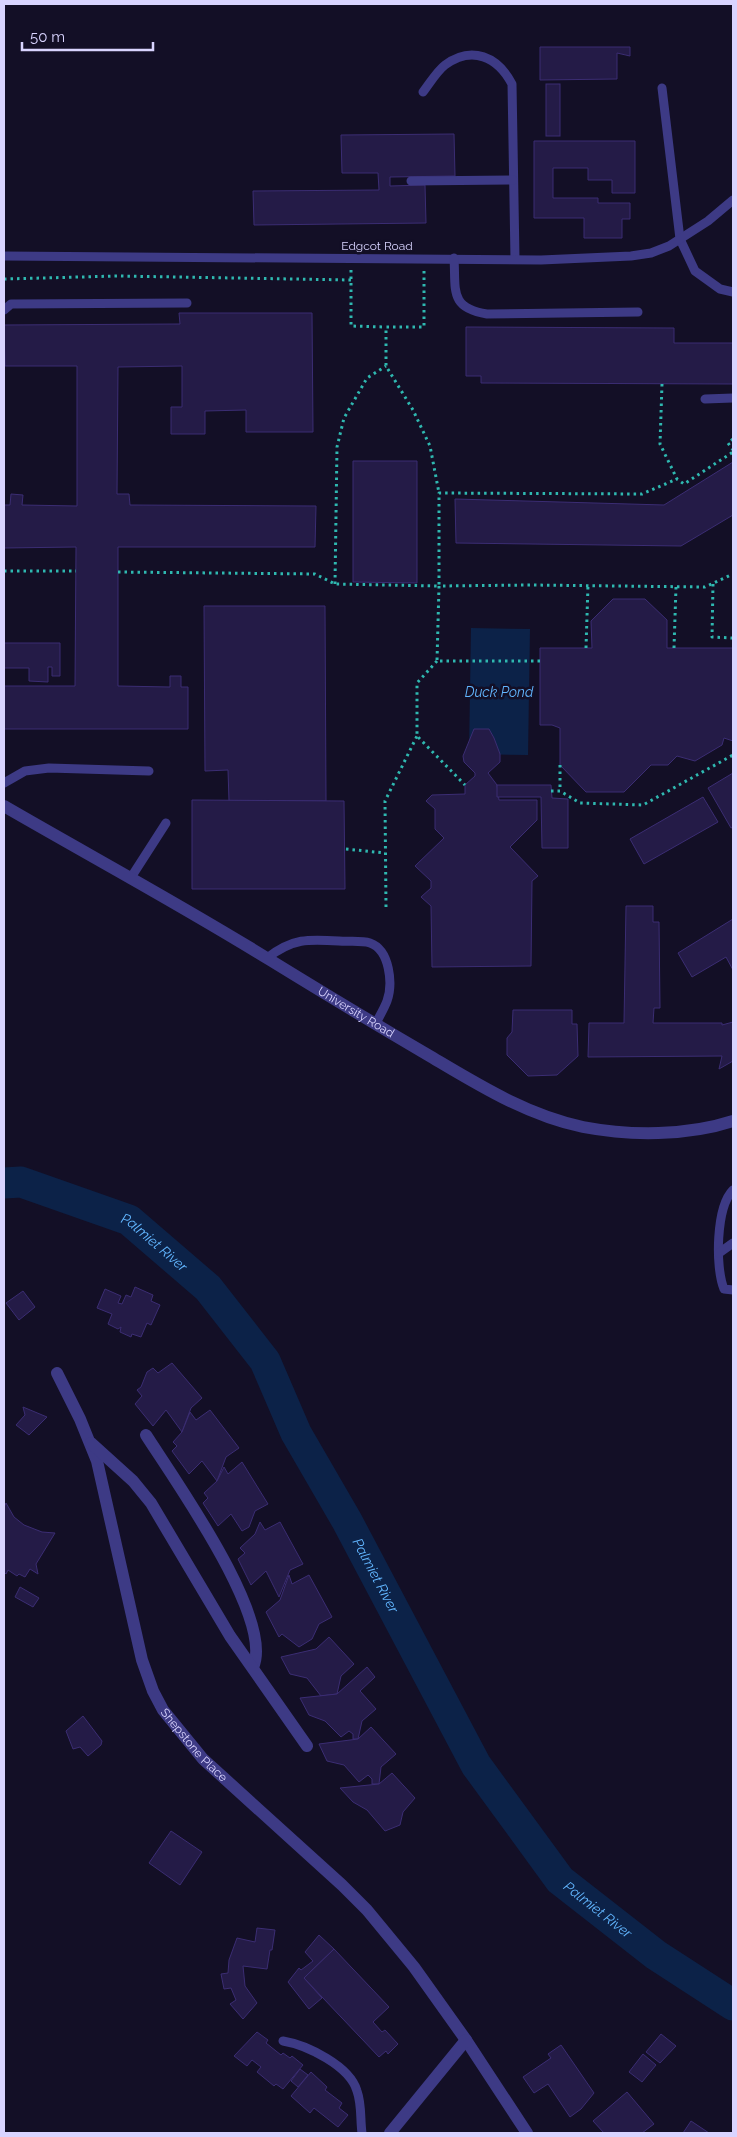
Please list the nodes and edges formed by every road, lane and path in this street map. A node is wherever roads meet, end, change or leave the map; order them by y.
1 (662, 88) dead end
2 (424, 92) dead end
3 (513, 180) junction
4 (411, 181) dead end
5 (733, 200) edge
6 (680, 239) junction
7 (4, 256) edge
8 (454, 258) junction
9 (351, 259) junction
10 (424, 259) junction
11 (515, 259) junction
12 (4, 279) edge
13 (351, 280) junction
14 (733, 292) edge
15 (187, 303) dead end
16 (4, 310) edge
17 (638, 312) dead end
18 (386, 327) junction
19 (386, 366) junction
20 (662, 384) dead end
21 (733, 398) edge
22 (705, 399) dead end
23 (733, 439) edge
24 (733, 451) edge
25 (677, 478) junction
26 (439, 493) junction
27 (4, 571) edge
28 (76, 572) dead end
29 (118, 572) dead end
30 (733, 574) edge
31 (335, 584) junction
32 (713, 584) junction
33 (588, 585) junction
34 (439, 586) junction
35 (676, 587) junction
36 (733, 638) edge
37 (586, 648) dead end
38 (674, 648) dead end
39 (437, 661) junction
40 (540, 661) dead end
41 (417, 736) junction
42 (733, 755) edge
43 (560, 765) dead end
44 (149, 771) dead end
45 (4, 783) edge
46 (465, 785) dead end
47 (551, 791) dead end
48 (560, 791) junction
49 (4, 806) edge
50 (166, 824) dead end
51 (346, 849) dead end
52 (385, 853) junction
53 (130, 879) junction
54 (386, 907) dead end
55 (267, 958) junction
56 (375, 1025) junction
57 (733, 1121) edge
58 (733, 1190) edge
59 (733, 1243) edge
60 (719, 1253) junction
61 (733, 1290) edge
62 (57, 1373) dead end
63 (146, 1435) dead end
64 (91, 1443) junction
65 (253, 1667) junction
66 (307, 1746) dead end
67 (466, 2040) junction
68 (283, 2041) dead end
69 (362, 2133) edge
70 (390, 2133) edge
71 (527, 2133) edge

1 - 6 lane
2 - 3 lane
3 - 4 lane
3 - 11 lane
5 - 6 lane, Edgcot Road
6 - 11 lane, Edgcot Road
6 - 14 lane
7 - 9 lane, Edgcot Road
8 - 10 lane, Edgcot Road
8 - 11 lane, Edgcot Road
8 - 17 lane
9 - 10 lane, Edgcot Road
9 - 13 path
10 - 18 path
12 - 13 path
13 - 18 path
15 - 16 lane
18 - 19 path
19 - 26 path
19 - 31 path
20 - 25 path
21 - 22 lane
23 - 24 path
24 - 25 path
25 - 26 path
26 - 34 path
27 - 28 path
29 - 31 path
30 - 32 path
31 - 34 path
32 - 35 path
32 - 36 path
33 - 34 path
33 - 35 path
33 - 37 path
34 - 39 path
35 - 38 path
39 - 40 path
39 - 41 path
41 - 46 path
41 - 52 path
42 - 48 path
43 - 48 path
44 - 45 lane
47 - 48 path
49 - 53 street, University Road
50 - 53 lane
51 - 52 path
52 - 54 path
53 - 55 street, University Road
55 - 56 street, University Road
55 - 56 lane
56 - 57 street, University Road
58 - 60 lane
59 - 60 lane
60 - 61 lane
62 - 64 street, Shepstone Place
63 - 65 street
64 - 65 street
64 - 67 street, Shepstone Place
65 - 66 street
67 - 70 street
67 - 71 street, Shepstone Place
68 - 69 lane

